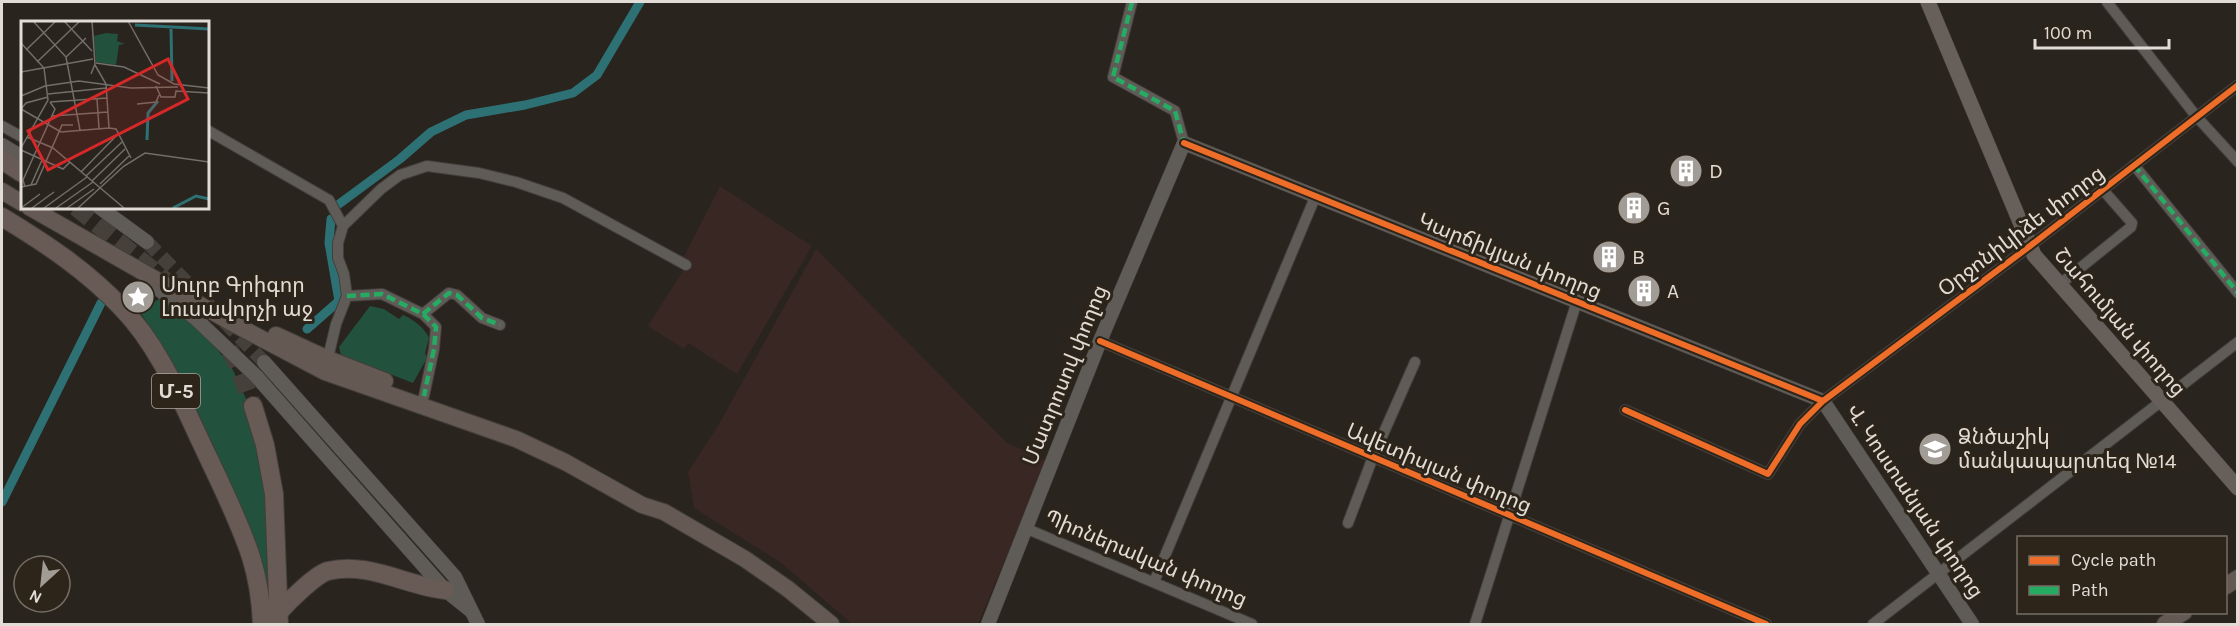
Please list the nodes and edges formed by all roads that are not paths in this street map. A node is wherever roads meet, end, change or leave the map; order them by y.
1 (1132, 2) edge
2 (1928, 2) edge
3 (2107, 2) edge
4 (2238, 85) edge
5 (2196, 116) junction
6 (2, 126) edge
7 (208, 131) edge
8 (21, 136) edge
9 (1184, 142) junction
10 (2, 145) edge
11 (21, 156) edge
12 (2, 160) edge
13 (2238, 162) edge
14 (2134, 165) junction
15 (21, 172) edge
16 (2, 179) edge
17 (2103, 189) junction
18 (21, 190) edge
19 (2, 191) edge
20 (1316, 195) junction
21 (21, 202) edge
22 (31, 208) edge
23 (52, 208) edge
24 (100, 208) edge
25 (2, 217) edge
26 (343, 226) junction
27 (147, 242) tunnel mouth
28 (2030, 246) junction
29 (126, 263) junction
30 (686, 266) dead end
31 (2059, 285) junction
32 (2238, 293) edge
33 (347, 296) junction
34 (1577, 301) junction
35 (423, 314) junction
36 (500, 325) dead end
37 (1100, 341) junction
38 (2238, 342) edge
39 (264, 362) tunnel mouth
40 (1416, 362) dead end
41 (326, 366) junction
42 (424, 396) junction
43 (1232, 396) junction
44 (1822, 401) junction
45 (2163, 402) junction
46 (253, 406) tunnel mouth
47 (1625, 411) dead end
48 (1373, 458) junction
49 (2238, 488) edge
50 (664, 512) junction
51 (1508, 515) junction
52 (1348, 522) dead end
53 (1025, 528) junction
54 (1938, 574) junction
55 (1154, 582) junction
56 (446, 590) junction
57 (470, 610) junction
58 (2181, 614) edge
59 (279, 618) edge
60 (262, 624) edge
61 (478, 624) edge
62 (831, 624) edge
63 (988, 624) edge
64 (1252, 624) edge
65 (1475, 624) edge
66 (1766, 624) edge
67 (1873, 624) edge
68 (1972, 624) edge
69 (2165, 624) edge

1 - 9 street
2 - 28 main road, Շահումյան փողոց
3 - 5 street
4 - 5 street, Օրջոնիկիձե փողոց
5 - 13 street
5 - 14 street, Օրջոնիկիձե փողոց
6 - 8 street
7 - 26 street
9 - 20 street, Կարճիկյան փողոց
9 - 37 street, Մատրոսով փողոց
10 - 11 street
12 - 15 highway
14 - 17 street, Օրջոնիկիձե փողոց
14 - 32 street
16 - 18 main road
17 - 28 street, Օրջոնիկիձե փողոց
17 - 31 street
19 - 21 main road
20 - 34 street, Կարճիկյան փողոց
20 - 43 street
22 - 29 main road
23 - 41 main road
24 - 27 street
25 - 60 highway, Մ-5
26 - 30 street
26 - 33 street
28 - 31 main road, Շահումյան փողոց
28 - 44 street, Օրջոնիկիձե փողոց
29 - 41 main road
29 - 56 street
31 - 45 main road, Շահումյան փողոց
33 - 35 street
33 - 41 street
34 - 44 street, Կարճիկյան փողոց
34 - 51 street
35 - 36 street
35 - 42 street
37 - 43 street, Ավետիսյան փողոց
37 - 53 street, Մատրոսով փողոց
38 - 45 street
39 - 57 street
40 - 48 street
41 - 42 main road
41 - 50 main road
42 - 50 main road
43 - 48 street, Ավետիսյան փողոց
43 - 55 street
44 - 47 street, Օրջոնիկիձե փողոց
44 - 54 street, Վ. Կոստանյան փողոց
45 - 49 main road, Շահումյան փողոց
45 - 54 street
46 - 59 highway
48 - 51 street, Ավետիսյան փողոց
48 - 52 street
50 - 62 main road
51 - 65 street
51 - 66 street, Ավետիսյան փողոց
53 - 55 street, Պիոներական փողոց
53 - 63 street, Մատրոսով փողոց
54 - 67 street
54 - 68 street, Վ. Կոստանյան փողոց
55 - 64 street, Պիոներական փողոց
56 - 57 street
56 - 59 highway
57 - 61 street
58 - 69 main road

